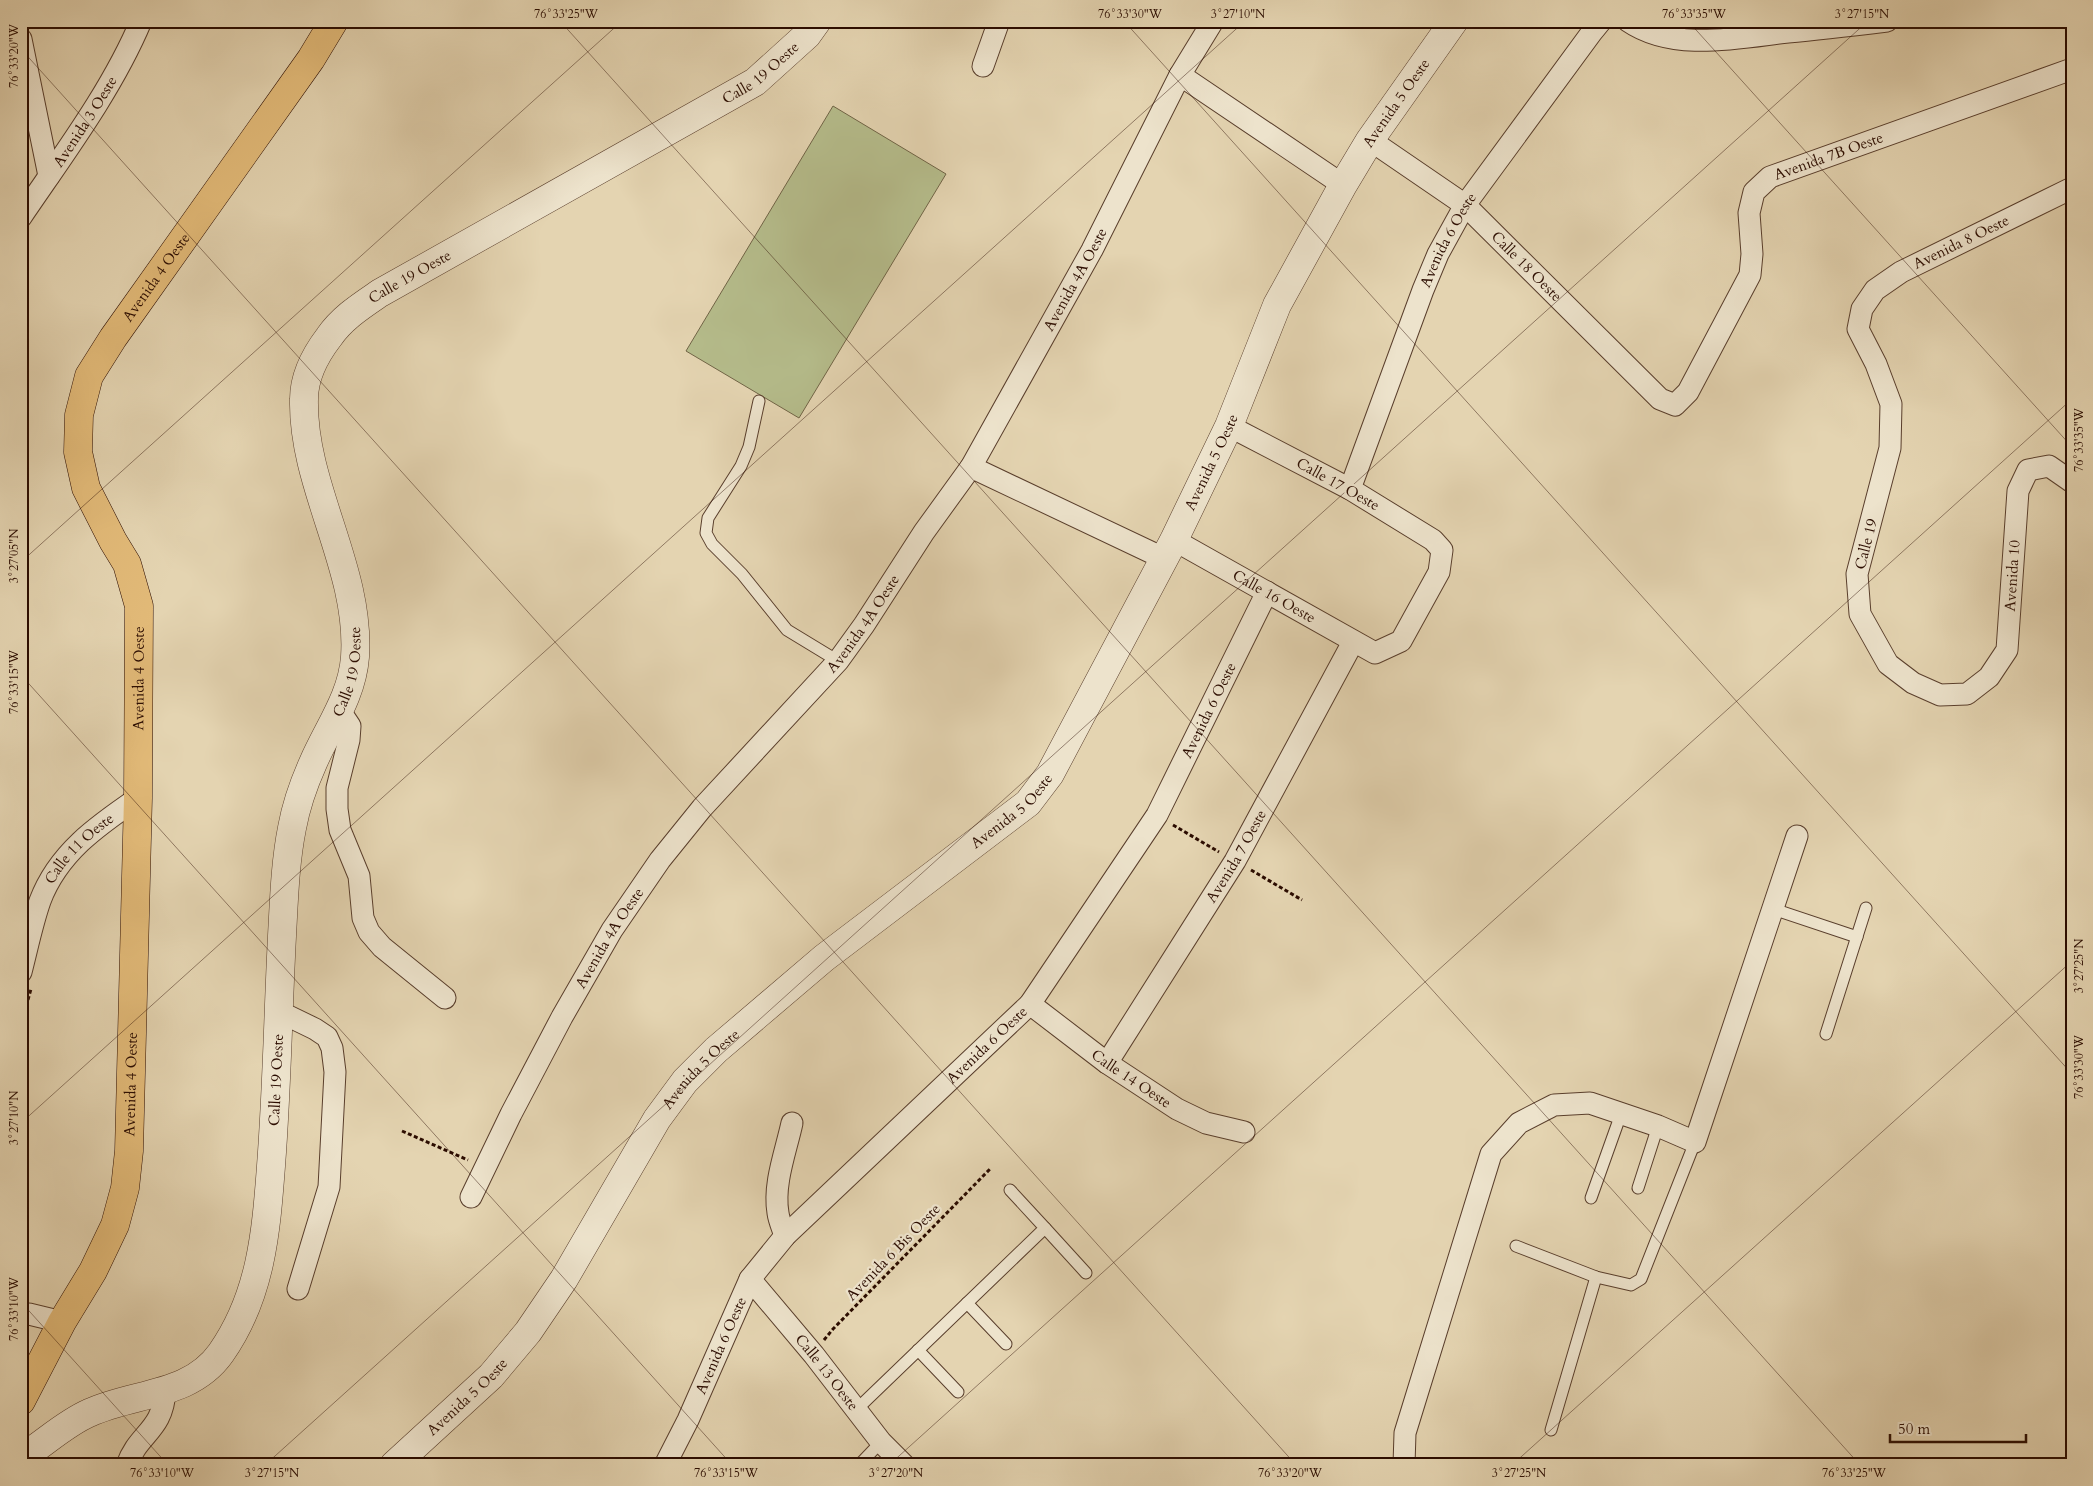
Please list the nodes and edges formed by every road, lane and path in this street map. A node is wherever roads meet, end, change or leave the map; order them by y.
1 (141, 21) edge
2 (334, 21) edge
3 (817, 21) edge
4 (999, 21) edge
5 (1213, 21) edge
6 (1454, 21) edge
7 (1628, 21) edge
8 (1887, 21) edge
9 (1590, 25) edge
10 (21, 39) edge
11 (983, 66) dead end
12 (2072, 69) edge
13 (1180, 75) junction
14 (1370, 140) junction
15 (49, 176) junction
16 (1343, 185) junction
17 (2072, 188) edge
18 (1465, 205) junction
19 (21, 217) edge
20 (1862, 309) joint
21 (758, 401) dead end
22 (1674, 405) joint
23 (1229, 426) junction
24 (971, 467) junction
25 (2072, 482) edge
26 (1350, 489) junction
27 (1169, 548) junction
28 (1267, 592) junction
29 (1353, 642) junction
30 (1375, 653) joint
31 (838, 661) junction
32 (1989, 678) joint
33 (340, 711) junction
34 (138, 798) junction
35 (1797, 836) dead end
36 (1773, 908) junction
37 (1866, 908) dead end
38 (1857, 937) junction
39 (26, 980) edge
40 (446, 998) dead end
41 (1030, 1004) junction
42 (278, 1011) junction
43 (21, 1024) edge
44 (1826, 1034) dead end
45 (1107, 1063) junction
46 (1621, 1114) junction
47 (792, 1123) dead end
48 (1658, 1126) junction
49 (402, 1131) dead end
50 (1244, 1132) dead end
51 (1695, 1142) junction
52 (485, 1167) junction
53 (991, 1168) dead end
54 (1638, 1188) dead end
55 (1010, 1190) dead end
56 (471, 1197) dead end
57 (1591, 1198) dead end
58 (1045, 1228) junction
59 (785, 1236) junction
60 (1516, 1246) dead end
61 (1086, 1273) dead end
62 (1596, 1277) junction
63 (750, 1279) junction
64 (298, 1289) dead end
65 (967, 1303) junction
66 (21, 1314) edge
67 (62, 1322) junction
68 (1006, 1344) dead end
69 (918, 1350) junction
70 (814, 1355) junction
71 (165, 1391) junction
72 (958, 1392) dead end
73 (21, 1401) edge
74 (856, 1410) junction
75 (1551, 1430) dead end
76 (881, 1442) junction
77 (21, 1458) edge
78 (127, 1465) edge
79 (394, 1465) edge
80 (665, 1465) edge
81 (858, 1465) edge
82 (904, 1465) edge
83 (1404, 1465) edge

1 - 15 street, Avenida 3 Oeste
2 - 34 main road, Avenida 4 Oeste
3 - 33 street, Calle 19 Oeste
4 - 11 street
5 - 13 street, Avenida 4A Oeste
6 - 14 street, Avenida 5 Oeste
7 - 8 street
9 - 18 street, Avenida 6 Oeste
10 - 15 street
12 - 22 street, Avenida 7B Oeste
13 - 16 street
13 - 24 street, Avenida 4A Oeste
14 - 16 street, Avenida 5 Oeste
14 - 18 street, Calle 18 Oeste
15 - 19 street, Avenida 3 Oeste
16 - 23 street, Avenida 5 Oeste
17 - 20 street, Avenida 8 Oeste
18 - 22 street, Calle 18 Oeste
18 - 26 street, Avenida 6 Oeste
20 - 32 street, Calle 19
21 - 31 lane
23 - 26 street, Calle 17 Oeste
23 - 27 street, Avenida 5 Oeste
24 - 27 street, Calle 16 Oeste
24 - 31 street, Avenida 4A Oeste
25 - 32 street, Avenida 10
26 - 30 street, Calle 17 Oeste
27 - 28 street, Calle 16 Oeste
27 - 79 street, Avenida 5 Oeste
28 - 29 street, Calle 16 Oeste
28 - 41 street, Avenida 6 Oeste
29 - 30 street, Calle 16 Oeste
29 - 45 street, Avenida 7 Oeste
31 - 52 street, Avenida 4A Oeste
33 - 40 street
33 - 42 street, Calle 19 Oeste
34 - 39 street, Calle 11 Oeste
34 - 67 main road, Avenida 4 Oeste
35 - 36 street
36 - 38 lane
36 - 51 street
37 - 38 lane
38 - 44 lane
39 - 43 path
41 - 45 street, Calle 14 Oeste
41 - 59 street, Avenida 6 Oeste
42 - 64 street
42 - 71 street, Calle 19 Oeste
45 - 50 street, Calle 14 Oeste
46 - 48 street
46 - 57 lane
46 - 83 street
47 - 59 street
48 - 51 street
48 - 54 lane
49 - 52 path
51 - 62 lane
52 - 56 street, Avenida 4A Oeste
53 - 70 path, Avenida 6 Bis Oeste
55 - 58 lane
58 - 61 lane
58 - 65 lane
59 - 63 street, Avenida 6 Oeste
60 - 62 lane
62 - 75 lane
63 - 70 street, Calle 13 Oeste
63 - 80 street, Avenida 6 Oeste
65 - 68 lane
65 - 69 lane
66 - 67 street
67 - 73 main road, Avenida 4 Oeste
69 - 72 lane
69 - 74 lane
70 - 74 street, Calle 13 Oeste
71 - 77 street, Calle 19 Oeste
71 - 78 street
74 - 76 street, Calle 13 Oeste
76 - 81 lane
76 - 82 street, Calle 13 Oeste

